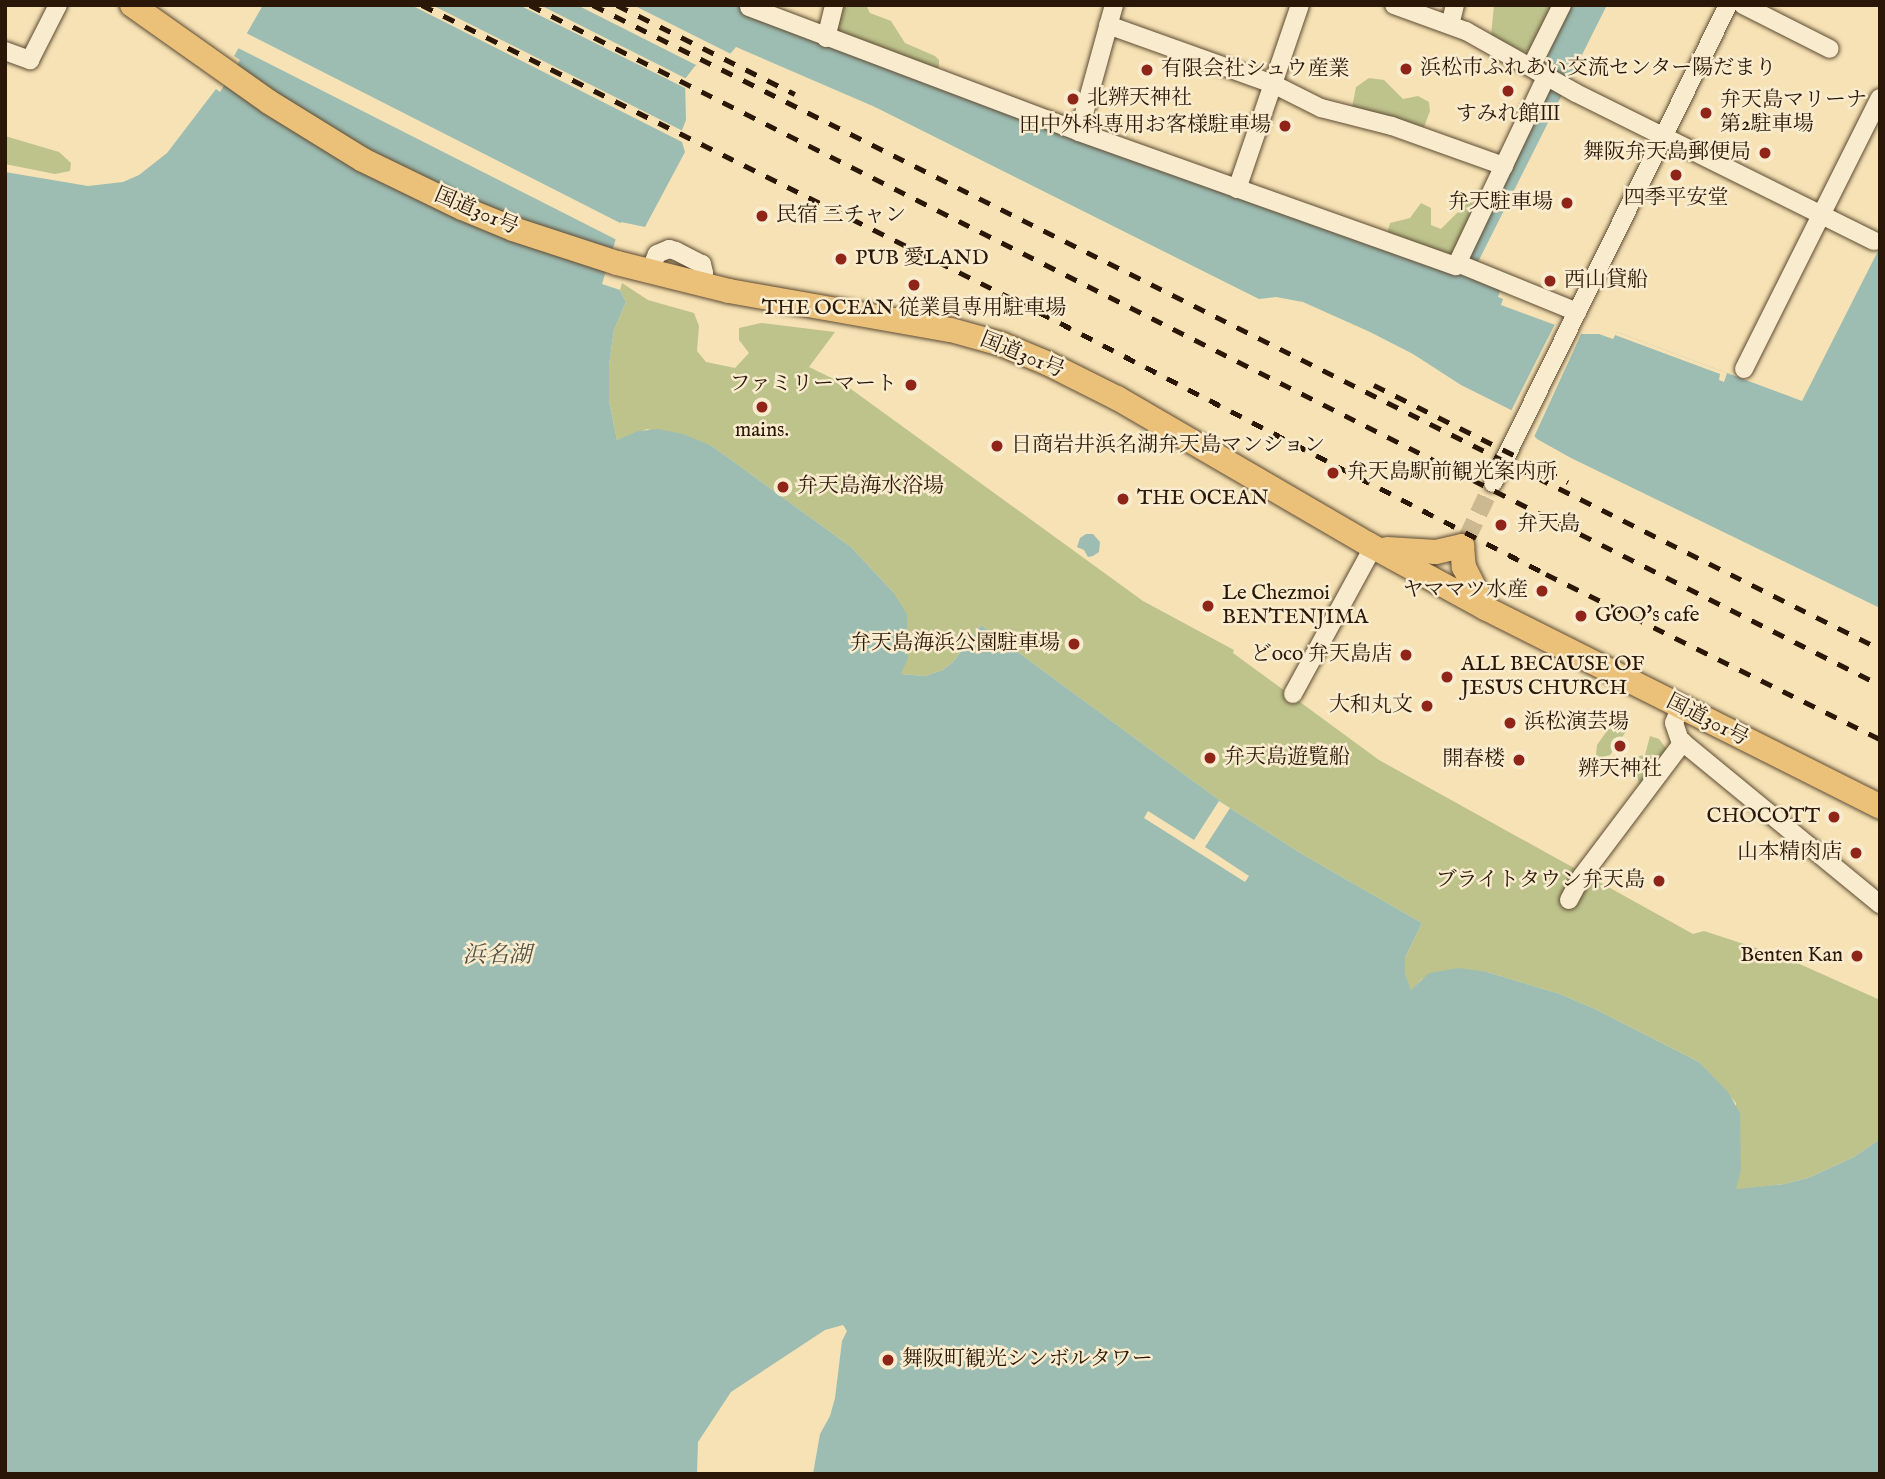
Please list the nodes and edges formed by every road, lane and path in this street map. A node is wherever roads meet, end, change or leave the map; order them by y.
1 (58, 5) edge
2 (132, 5) edge
3 (834, 5) edge
4 (1114, 5) edge
5 (1300, 5) edge
6 (1394, 5) edge
7 (1455, 5) edge
8 (1562, 5) edge
9 (1728, 5) edge
10 (1743, 5) edge
11 (750, 7) dead end
12 (1108, 25) junction
13 (1450, 25) junction
14 (826, 38) junction
15 (1830, 49) dead end
16 (5, 51) edge
17 (1543, 72) junction
18 (1273, 84) junction
19 (1880, 98) edge
20 (1079, 132) junction
21 (1662, 136) junction
22 (1504, 166) junction
23 (1237, 189) junction
24 (1821, 215) junction
25 (1874, 241) dead end
26 (1464, 266) junction
27 (1574, 317) junction
28 (1744, 369) dead end
29 (1493, 483) tunnel mouth
30 (1373, 547) junction
31 (1485, 607) junction
32 (1293, 694) dead end
33 (1680, 708) junction
34 (1683, 742) junction
35 (1880, 807) edge
36 (1569, 900) dead end
37 (1880, 904) edge

1 - 16 street
2 - 30 highway, 国道301号
3 - 14 street
4 - 12 street
5 - 18 street
6 - 13 street
7 - 13 street
8 - 17 street
9 - 21 street
10 - 15 street
11 - 14 street
12 - 18 street
12 - 20 street
13 - 17 street
14 - 20 street
17 - 21 street
17 - 22 street
18 - 22 street
18 - 23 street
19 - 24 street
20 - 23 street
21 - 24 street
21 - 27 street
22 - 26 street
23 - 26 street
24 - 25 street
24 - 28 street
26 - 27 street
27 - 29 street
30 - 31 highway, 国道301号
30 - 31 highway
30 - 32 street
31 - 33 highway, 国道301号
33 - 34 street
33 - 35 highway, 国道301号
34 - 36 street
34 - 37 street

